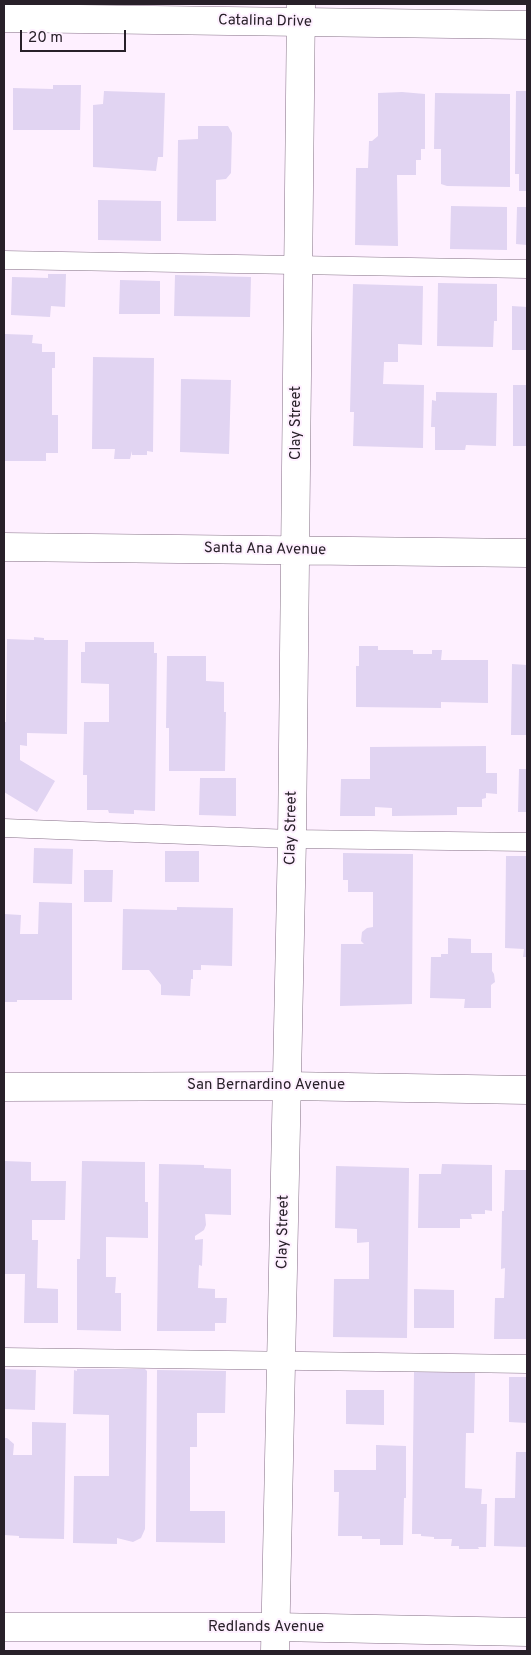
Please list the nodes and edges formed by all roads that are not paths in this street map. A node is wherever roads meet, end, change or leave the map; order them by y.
1 (301, 13) edge
2 (4, 18) edge
3 (527, 25) edge
4 (4, 260) edge
5 (298, 266) junction
6 (527, 268) edge
7 (4, 547) edge
8 (296, 551) junction
9 (527, 553) edge
10 (4, 828) edge
11 (292, 838) junction
12 (527, 842) edge
13 (287, 1086) junction
14 (4, 1087) edge
15 (527, 1090) edge
16 (4, 1357) edge
17 (281, 1362) junction
18 (527, 1364) edge
19 (4, 1627) edge
20 (527, 1632) edge
21 (275, 1639) edge

1 - 2 street, Catalina Drive
1 - 3 street, Catalina Drive
1 - 5 street, Clay Street
4 - 5 lane
5 - 6 lane
5 - 8 street, Clay Street
7 - 8 street, Santa Ana Avenue
8 - 9 street, Santa Ana Avenue
8 - 11 street, Clay Street
10 - 11 lane
11 - 12 lane
11 - 13 street, Clay Street
13 - 14 street, San Bernardino Avenue
13 - 15 street, San Bernardino Avenue
13 - 17 street, Clay Street
16 - 17 lane
17 - 18 lane
17 - 21 street, Clay Street
19 - 21 street, Redlands Avenue
20 - 21 street, Redlands Avenue

